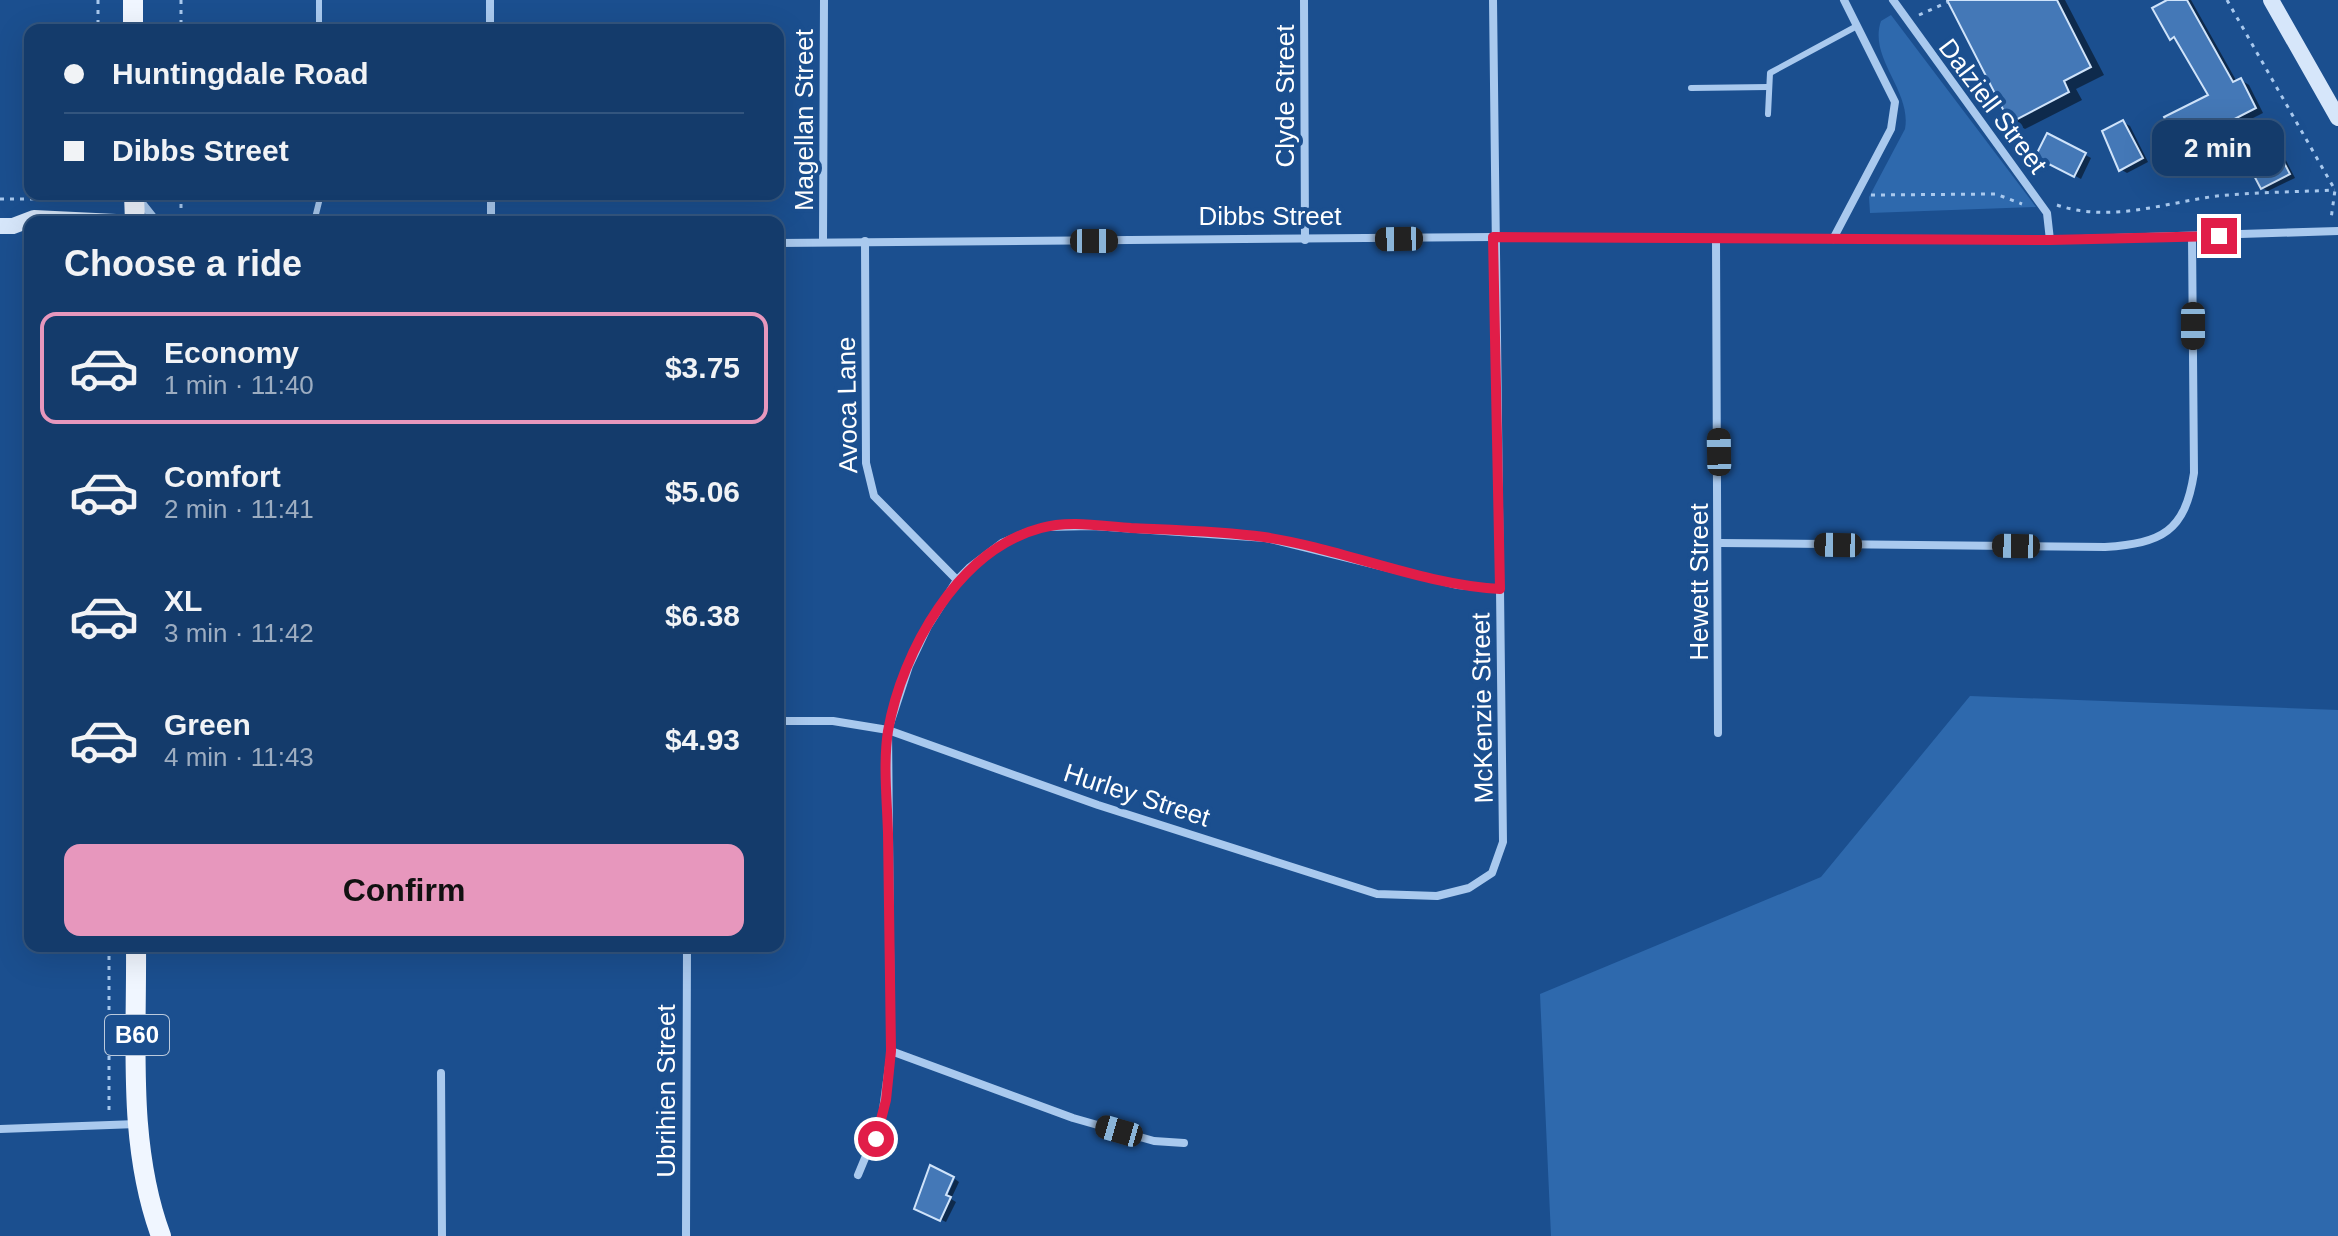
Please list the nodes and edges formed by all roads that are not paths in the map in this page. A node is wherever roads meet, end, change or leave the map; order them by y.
1 (133, 0) edge
2 (319, 0) edge
3 (490, 0) edge
4 (824, 0) edge
5 (1304, 0) edge
6 (1493, 0) edge
7 (1844, 0) edge
8 (1893, 0) edge
9 (2271, 0) edge
10 (133, 24) edge
11 (319, 24) edge
12 (490, 24) edge
13 (1857, 26) junction
14 (1768, 87) junction
15 (1691, 88) dead end
16 (2337, 113) edge
17 (1768, 114) dead end
18 (139, 200) edge
19 (152, 216) edge
20 (2338, 231) edge
21 (2192, 236) junction
22 (1493, 237) junction
23 (1833, 239) junction
24 (1305, 240) junction
25 (1716, 240) junction
26 (2050, 240) junction
27 (823, 241) junction
28 (865, 241) junction
29 (784, 243) edge
30 (1720, 543) junction
31 (957, 580) junction
32 (1500, 589) junction
33 (784, 721) edge
34 (888, 730) junction
35 (1718, 733) dead end
36 (1483, 881) joint
37 (136, 952) edge
38 (687, 952) edge
39 (891, 1051) junction
40 (441, 1073) dead end
41 (137, 1124) junction
42 (0, 1129) edge
43 (1184, 1143) dead end
44 (858, 1175) dead end
45 (161, 1236) edge
46 (442, 1236) edge
47 (686, 1236) edge

1 - 10 main road
2 - 11 lane
3 - 12 street
4 - 27 street, Magellan Street
5 - 24 street, Clyde Street
6 - 22 street, McKenzie Street
7 - 13 street
8 - 26 street, Dalziell Street
9 - 16 main road
13 - 14 lane
13 - 23 street
14 - 15 lane
14 - 17 lane
18 - 19 street
20 - 21 street, Dibbs Street
21 - 26 street, Dibbs Street
21 - 30 street
22 - 24 street, Dibbs Street
22 - 25 street, Dibbs Street
22 - 32 street, McKenzie Street
23 - 25 street, Dibbs Street
23 - 26 street, Dibbs Street
24 - 28 street, Dibbs Street
25 - 30 street, Hewett Street
27 - 28 street, Dibbs Street
27 - 29 street, Dibbs Street
28 - 31 street, Avoca Lane
30 - 35 street, Hewett Street
31 - 32 street
31 - 34 street
32 - 36 street, McKenzie Street
33 - 34 street, Hurley Street
34 - 36 street, Hurley Street
34 - 39 street
37 - 41 main road, B60
38 - 47 street, Ubrihien Street
39 - 43 street
39 - 44 street
40 - 46 street
41 - 42 street
41 - 45 main road, B60

